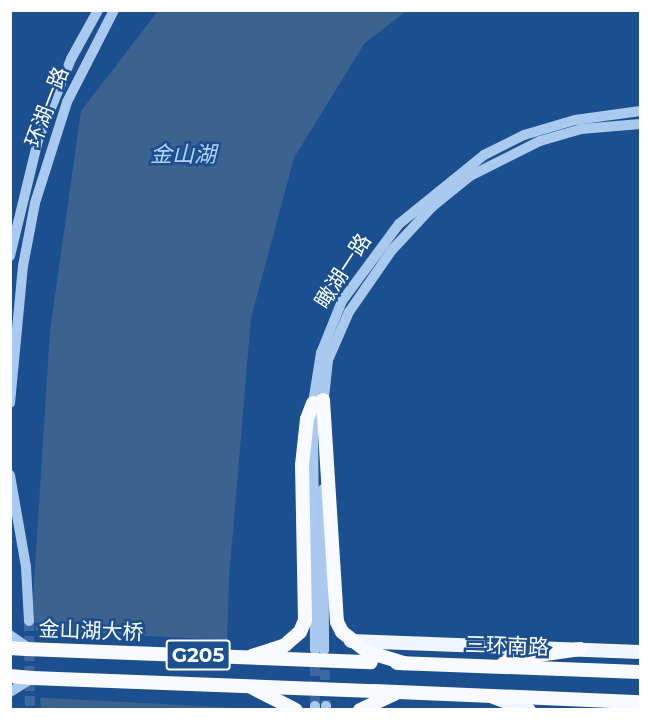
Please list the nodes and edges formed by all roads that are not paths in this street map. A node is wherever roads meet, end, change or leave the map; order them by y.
1 (98, 10) edge
2 (114, 10) edge
3 (640, 111) edge
4 (640, 124) edge
5 (10, 256) edge
6 (11, 382) edge
7 (318, 402) junction
8 (10, 403) edge
9 (10, 475) edge
10 (29, 621) tunnel mouth
11 (10, 634) edge
12 (351, 641) junction
13 (10, 648) edge
14 (28, 649) junction
15 (580, 649) junction
16 (320, 650) tunnel mouth
17 (640, 652) edge
18 (248, 657) junction
19 (372, 662) joint
20 (404, 663) junction
21 (499, 667) junction
22 (640, 672) edge
23 (10, 676) edge
24 (32, 678) junction
25 (248, 686) junction
26 (10, 692) edge
27 (402, 692) junction
28 (491, 696) junction
29 (640, 702) edge
30 (296, 710) edge
31 (360, 710) edge
32 (529, 710) edge

1 - 5 street, 环湖一路
2 - 6 street, 环湖一路
3 - 7 street, 瞰湖一路
4 - 7 street, 瞰湖一路
6 - 8 street, 环湖一路
7 - 12 highway
7 - 16 street, 瞰湖一路
7 - 18 highway
9 - 10 street
11 - 14 street
12 - 15 main road
12 - 20 highway
13 - 14 highway, G205
14 - 18 highway, 金山湖大桥 / G205, bridge
15 - 17 main road
15 - 21 highway
18 - 19 highway, 金山湖大桥 / G205, bridge
19 - 20 highway, 三环南路 / G205
20 - 21 highway, 三环南路 / G205
21 - 22 highway, 三环南路 / G205
23 - 24 highway, G205
24 - 25 highway, G205, bridge
24 - 26 street
25 - 27 highway, G205, bridge
25 - 30 highway
27 - 28 highway, G205
27 - 31 highway
28 - 29 highway, G205
28 - 32 main road

